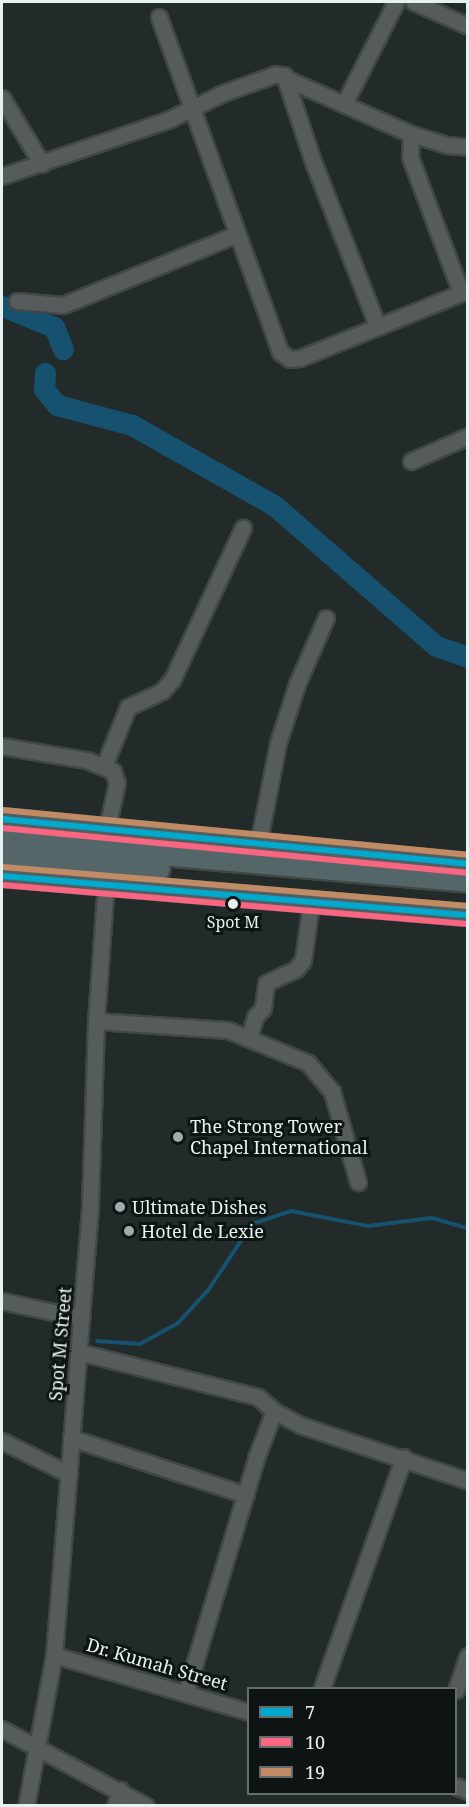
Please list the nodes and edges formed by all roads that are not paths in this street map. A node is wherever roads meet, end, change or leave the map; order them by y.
1 (396, 2) edge
2 (414, 2) edge
3 (159, 17) dead end
4 (468, 26) edge
5 (284, 75) junction
6 (2, 102) edge
7 (345, 102) junction
8 (190, 109) junction
9 (411, 134) junction
10 (468, 147) edge
11 (42, 164) junction
12 (2, 176) edge
13 (237, 234) junction
14 (464, 291) edge
15 (17, 301) dead end
16 (378, 327) junction
17 (468, 436) edge
18 (411, 461) dead end
19 (243, 528) dead end
20 (326, 618) dead end
21 (2, 746) edge
22 (104, 766) junction
23 (2, 819) edge
24 (107, 828) junction
25 (2, 840) edge
26 (258, 845) junction
27 (2, 858) edge
28 (468, 864) edge
29 (2, 876) edge
30 (468, 880) edge
31 (106, 882) junction
32 (468, 896) edge
33 (311, 903) junction
34 (468, 915) edge
35 (96, 1021) junction
36 (249, 1037) junction
37 (357, 1182) dead end
38 (2, 1301) edge
39 (81, 1318) junction
40 (79, 1352) junction
41 (274, 1411) junction
42 (71, 1438) junction
43 (2, 1441) edge
44 (404, 1458) junction
45 (69, 1474) junction
46 (468, 1480) edge
47 (246, 1495) junction
48 (54, 1655) junction
49 (468, 1656) edge
50 (323, 1687) edge
51 (457, 1687) edge
52 (186, 1692) junction
53 (247, 1711) edge
54 (2, 1729) edge
55 (38, 1750) junction
56 (120, 1790) junction
57 (26, 1806) edge
58 (115, 1806) edge
59 (146, 1806) edge

1 - 7 street
2 - 4 street
3 - 8 street
5 - 7 street
5 - 8 street
5 - 16 street
6 - 11 street
7 - 9 street
8 - 11 street
8 - 13 street
9 - 10 street
9 - 14 street
11 - 12 street
13 - 15 street
13 - 16 street
14 - 16 street
17 - 18 street
19 - 22 street
20 - 26 street
21 - 22 street
22 - 24 street
23 - 24 main road
24 - 26 main road
25 - 30 highway
26 - 28 main road
27 - 32 highway
29 - 31 main road
31 - 33 main road
31 - 35 street, Spot M Street
33 - 34 main road
33 - 36 street
35 - 36 street
35 - 39 street, Spot M Street
36 - 37 street
38 - 39 street
39 - 40 street, Spot M Street
40 - 41 street
40 - 42 street, Spot M Street
41 - 44 street
41 - 47 street
42 - 45 street, Spot M Street
42 - 47 street
43 - 45 street
44 - 46 street
44 - 50 street
45 - 48 street, Spot M Street
47 - 52 street
48 - 52 street, Dr. Kumah Street
48 - 55 street, Spot M Street
49 - 51 street
52 - 53 street, Dr. Kumah Street
54 - 55 street
55 - 56 street
55 - 57 street, Spot M Street
56 - 58 street
56 - 59 street

